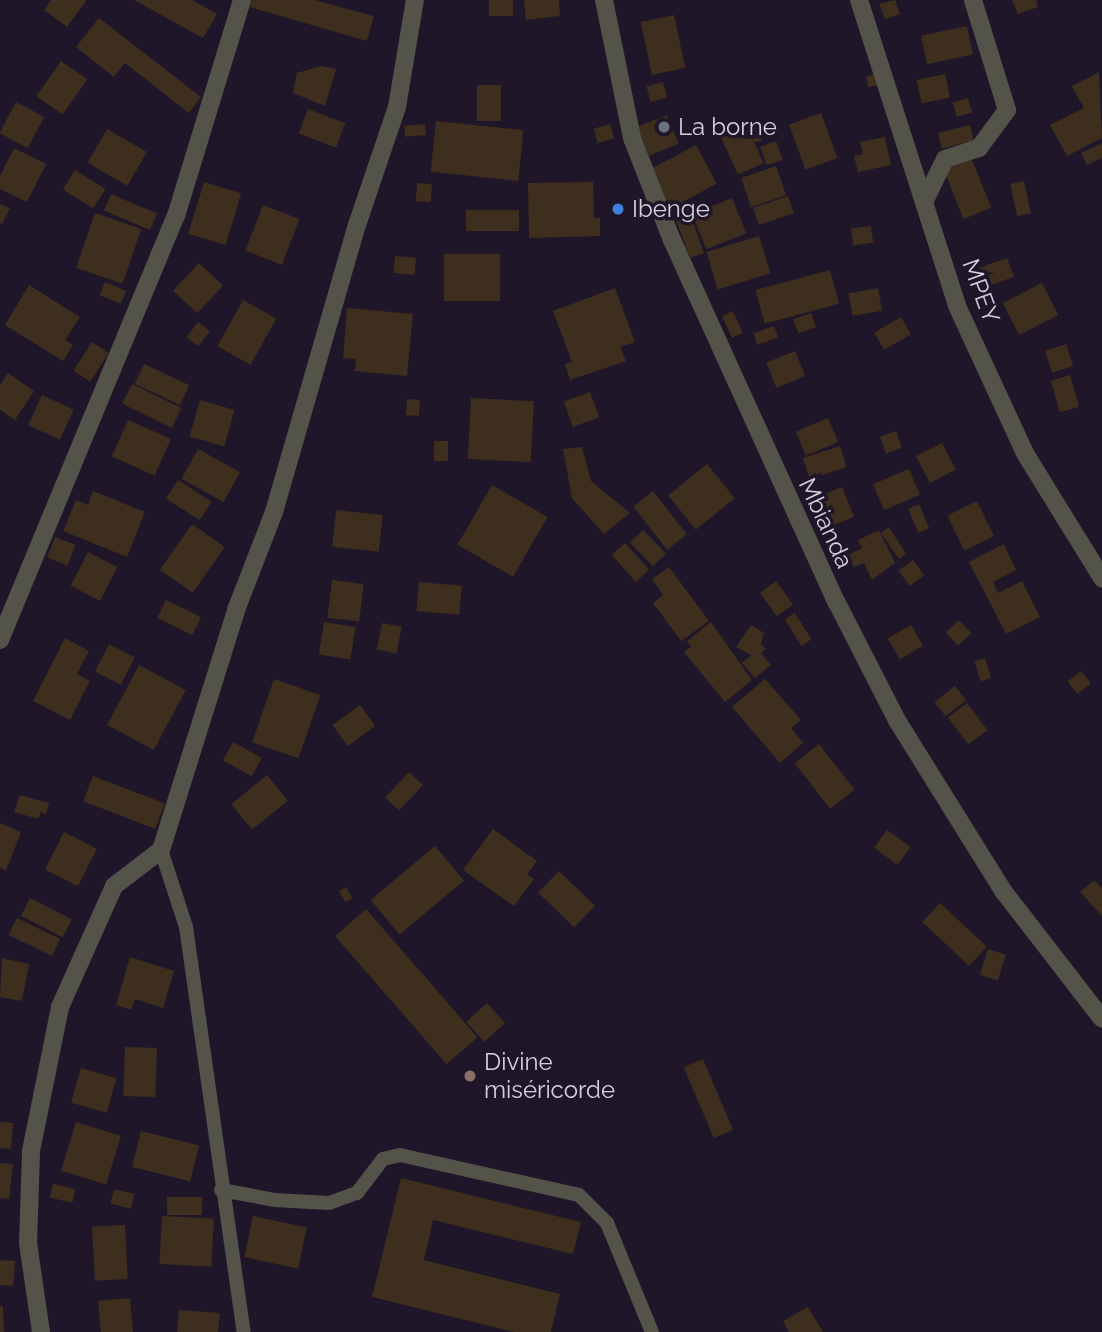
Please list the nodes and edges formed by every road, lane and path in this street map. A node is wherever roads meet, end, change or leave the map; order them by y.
1 (242, 0) edge
2 (415, 0) edge
3 (604, 0) edge
4 (859, 0) edge
5 (973, 0) edge
6 (926, 198) junction
7 (1102, 578) edge
8 (0, 640) edge
9 (161, 850) junction
10 (1102, 1019) edge
11 (221, 1190) junction
12 (41, 1332) edge
13 (244, 1332) edge
14 (652, 1332) edge

1 - 8 street
2 - 9 street
3 - 10 street, Mbianda
4 - 6 street, MPEY
5 - 6 street
6 - 7 street, MPEY
9 - 11 lane
9 - 12 street
11 - 13 lane
11 - 14 lane

